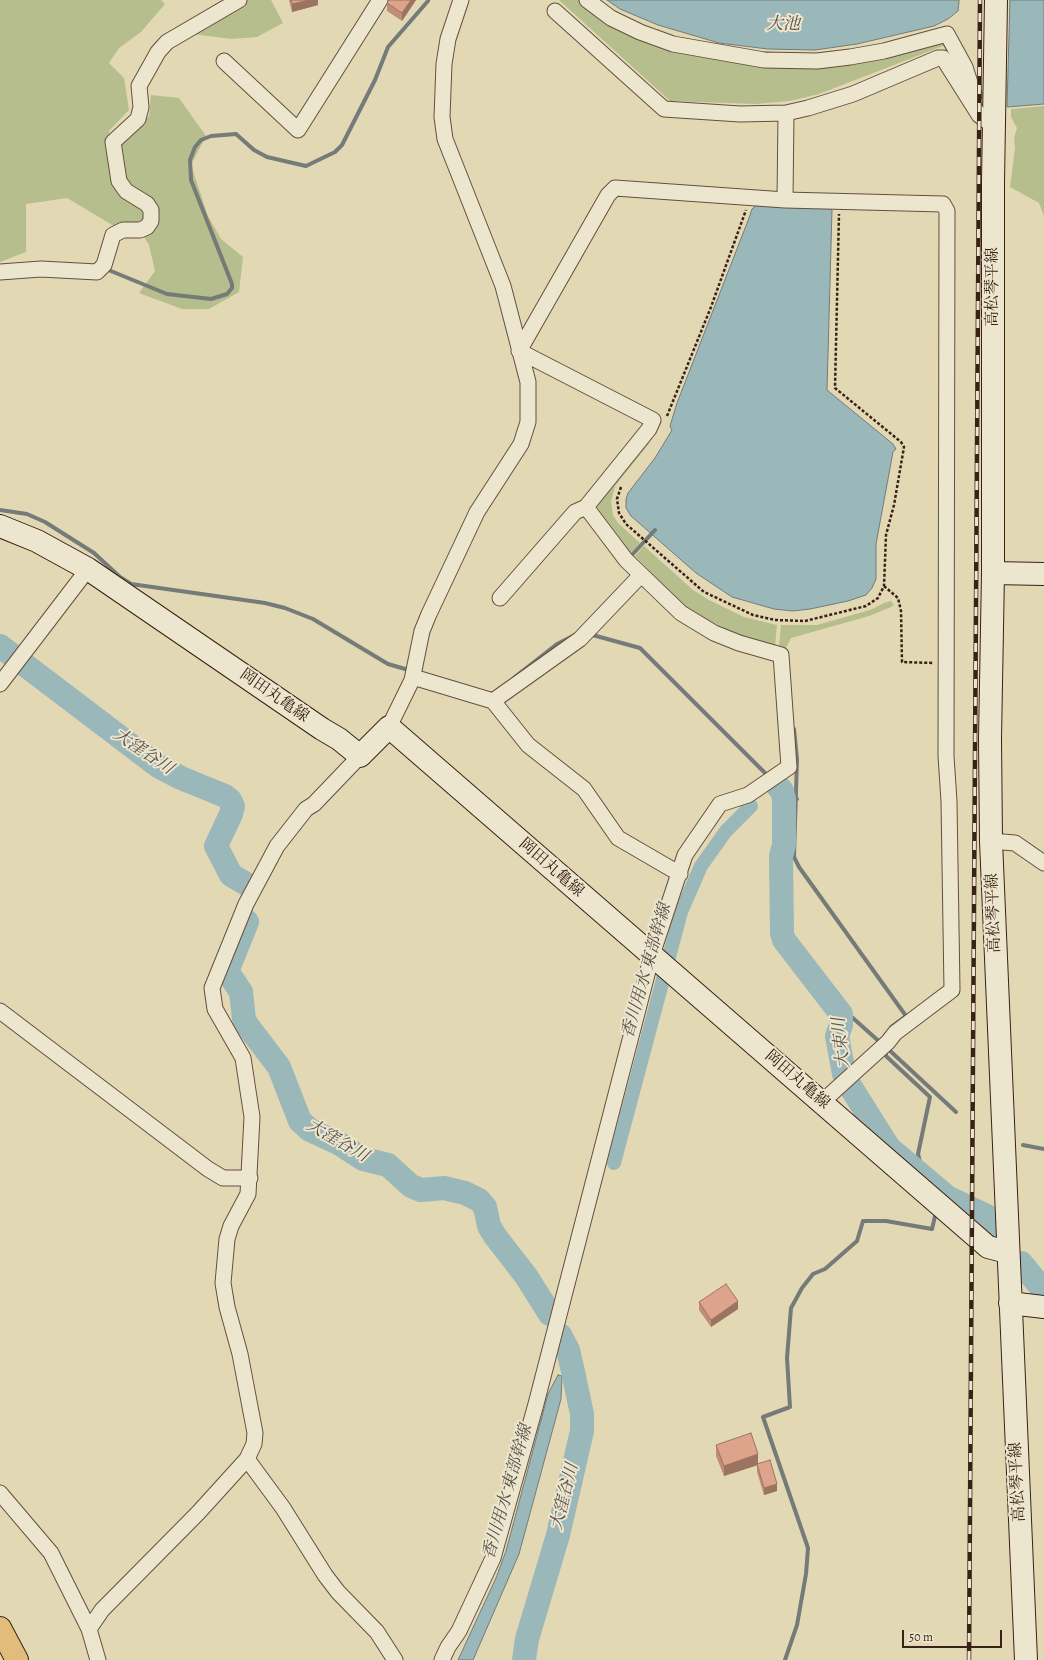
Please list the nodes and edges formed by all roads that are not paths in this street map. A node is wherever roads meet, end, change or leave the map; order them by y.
1 (240, 0) edge
2 (380, 0) edge
3 (461, 0) edge
4 (587, 0) edge
5 (996, 0) edge
6 (555, 11) dead end
7 (224, 61) dead end
8 (786, 113) junction
9 (987, 121) junction
10 (785, 200) junction
11 (0, 272) edge
12 (519, 351) junction
13 (586, 507) junction
14 (0, 526) edge
15 (88, 569) junction
16 (992, 573) junction
17 (1044, 574) edge
18 (641, 575) junction
19 (500, 598) dead end
20 (413, 673) junction
21 (0, 684) edge
22 (493, 701) junction
23 (389, 728) junction
24 (360, 756) junction
25 (991, 841) junction
26 (1044, 863) edge
27 (680, 874) junction
28 (662, 964) junction
29 (0, 1011) edge
30 (822, 1102) junction
31 (250, 1178) junction
32 (1007, 1252) junction
33 (1010, 1303) junction
34 (1044, 1307) edge
35 (247, 1460) junction
36 (0, 1493) edge
37 (0, 1628) edge
38 (89, 1629) junction
39 (17, 1660) edge
40 (98, 1660) edge
41 (395, 1660) edge
42 (442, 1660) edge
43 (1026, 1660) edge

1 - 11 street
2 - 7 street
3 - 12 street
4 - 9 street
5 - 9 main road, 高松琴平線
6 - 8 street
8 - 9 street
8 - 10 street
9 - 16 main road, 高松琴平線
10 - 12 street
10 - 30 street
12 - 13 street
12 - 20 street
13 - 18 street
13 - 19 street
14 - 15 main road, 岡田丸亀線
15 - 21 street
15 - 24 main road, 岡田丸亀線
16 - 17 main road
16 - 25 main road, 高松琴平線
18 - 22 street
18 - 27 street
20 - 22 street
20 - 23 street
22 - 27 street
23 - 24 main road
23 - 28 main road, 岡田丸亀線
24 - 31 street
25 - 26 street
25 - 32 main road, 高松琴平線
27 - 28 street
28 - 30 main road, 岡田丸亀線
28 - 42 street
29 - 31 street
30 - 32 main road, 岡田丸亀線
31 - 35 street
32 - 33 main road
33 - 34 main road
33 - 43 main road, 高松琴平線
35 - 38 street
35 - 41 street
36 - 38 street
37 - 39 highway
38 - 40 street

